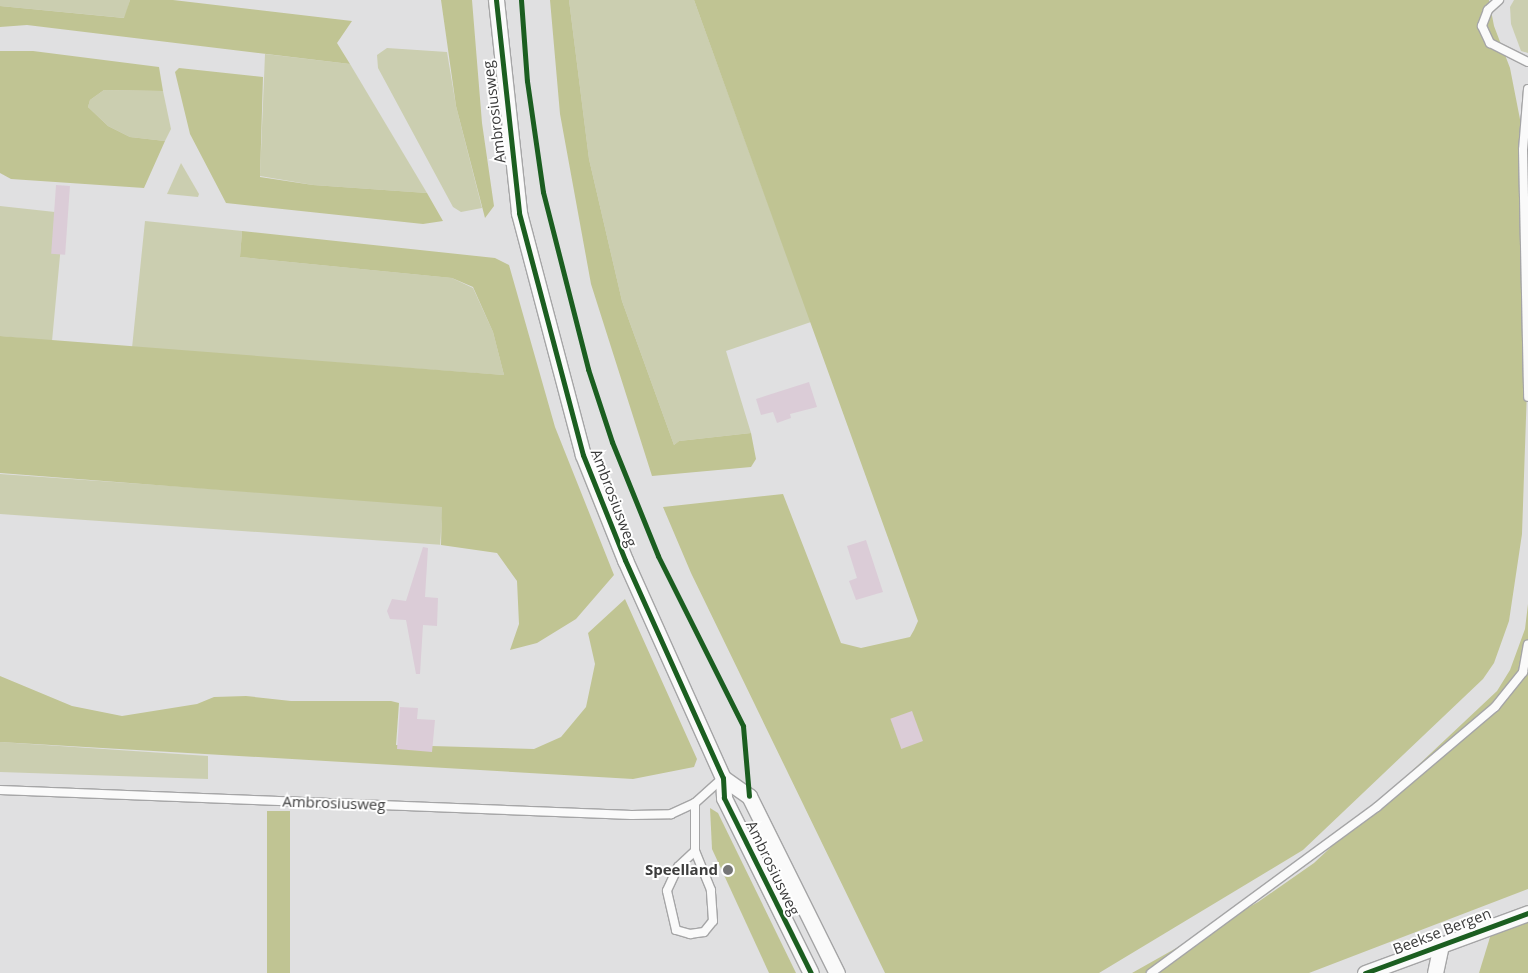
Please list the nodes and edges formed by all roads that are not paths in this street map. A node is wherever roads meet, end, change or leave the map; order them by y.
1 (496, 0) edge
2 (1499, 0) edge
3 (1528, 62) edge
4 (1528, 89) edge
5 (1528, 397) edge
6 (1528, 644) edge
7 (723, 778) junction
8 (0, 790) edge
9 (695, 803) junction
10 (695, 851) junction
11 (1528, 913) edge
12 (1441, 944) junction
13 (811, 973) edge
14 (838, 973) edge
15 (1151, 973) edge
16 (1366, 973) edge
17 (1435, 973) edge

1 - 7 street, Ambrosiusweg
2 - 3 lane
4 - 5 lane
6 - 15 lane
7 - 9 lane, Ambrosiusweg
7 - 13 street, Ambrosiusweg
7 - 14 street, Ambrosiusweg
8 - 9 lane, Ambrosiusweg
9 - 10 lane
10 - 10 lane
11 - 12 street, Beekse Bergen
12 - 16 street, Beekse Bergen
12 - 17 street, Beekse Bergen

